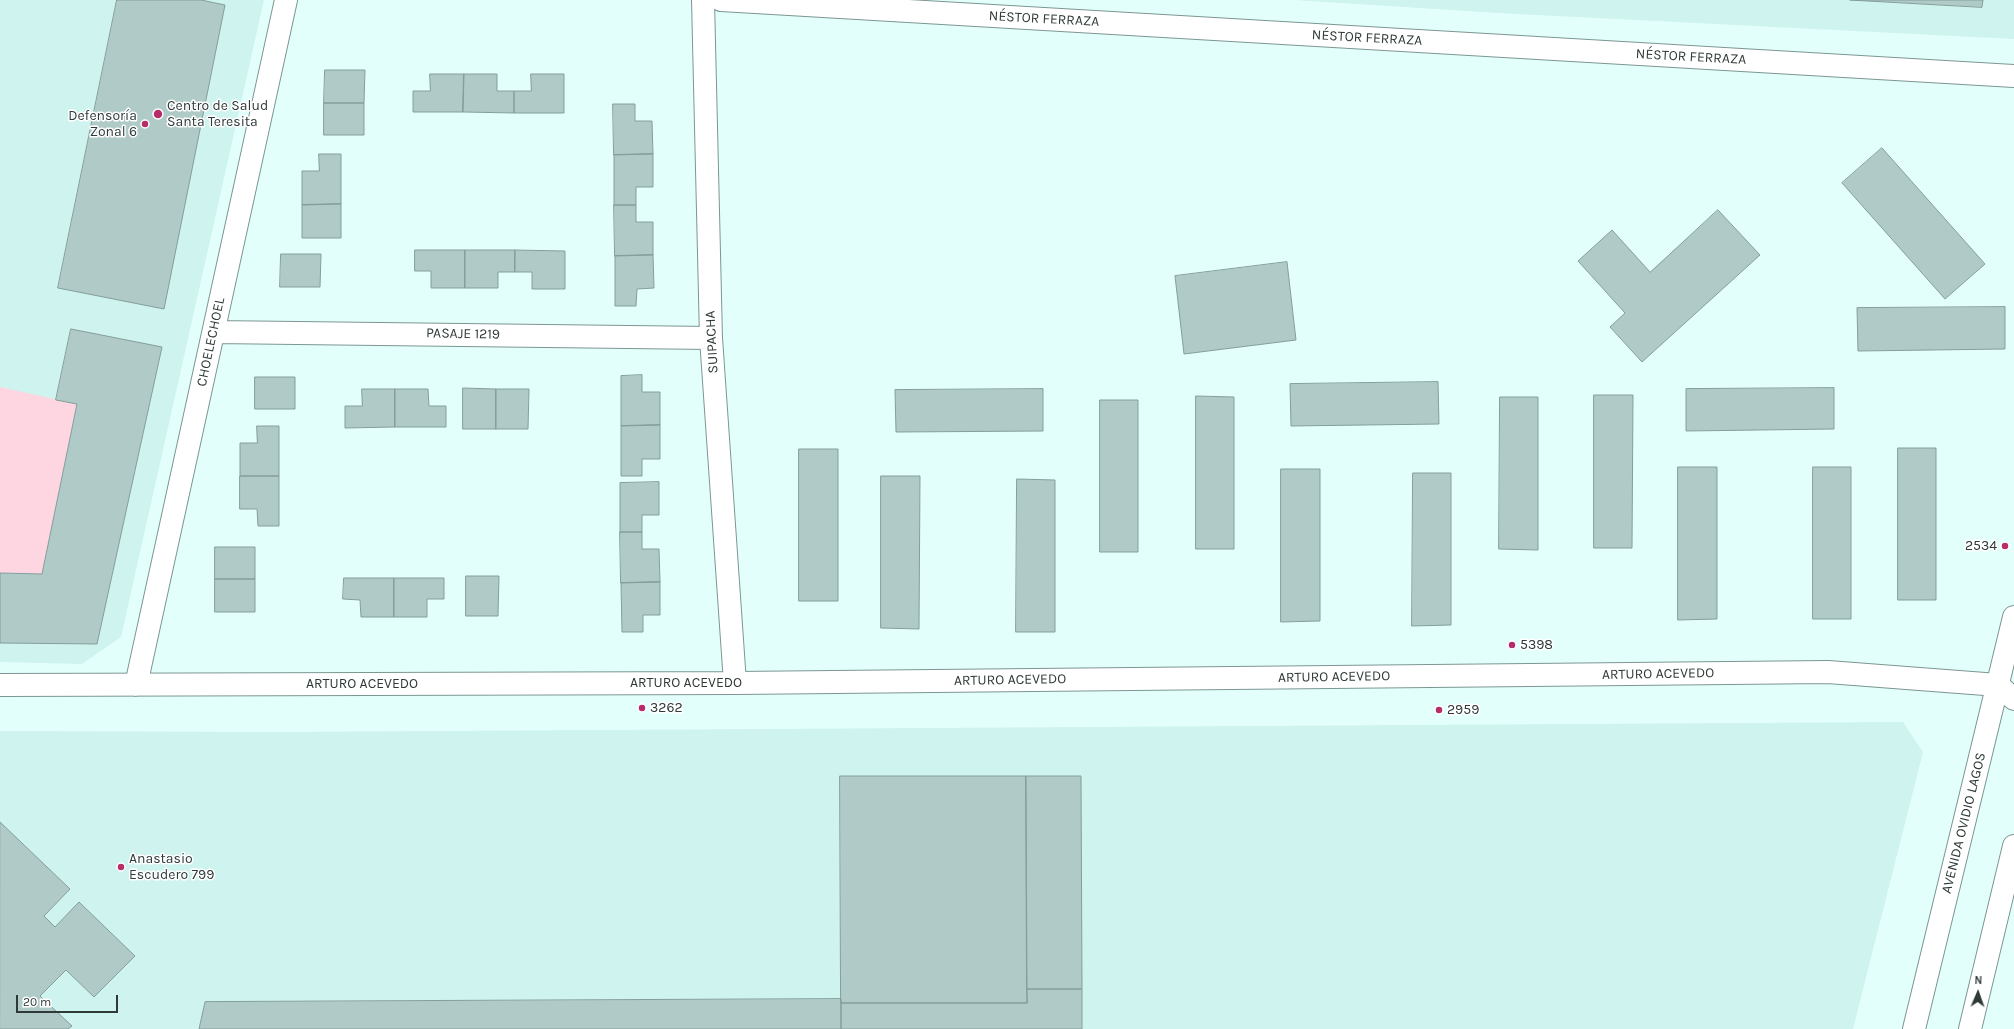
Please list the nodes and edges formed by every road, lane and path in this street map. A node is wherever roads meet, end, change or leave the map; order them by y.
1 (286, 0) edge
2 (703, 0) edge
3 (721, 0) edge
4 (2014, 76) edge
5 (214, 332) junction
6 (711, 338) junction
7 (2014, 617) edge
8 (735, 683) junction
9 (0, 685) edge
10 (136, 685) junction
11 (1998, 685) junction
12 (2014, 699) edge
13 (2014, 846) edge
14 (1914, 1029) edge
15 (1970, 1029) edge

1 - 5 street, CHOELECHOEL
2 - 6 street, SUIPACHA
3 - 4 street, NÉSTOR FERRAZA
5 - 6 street, PASAJE 1219
5 - 10 street, CHOELECHOEL
6 - 8 street, SUIPACHA
7 - 11 street, AVENIDA OVIDIO LAGOS
8 - 10 street, ARTURO ACEVEDO
8 - 11 street, ARTURO ACEVEDO
9 - 10 street, ARTURO ACEVEDO
11 - 12 street
11 - 14 street, AVENIDA OVIDIO LAGOS
13 - 15 street

